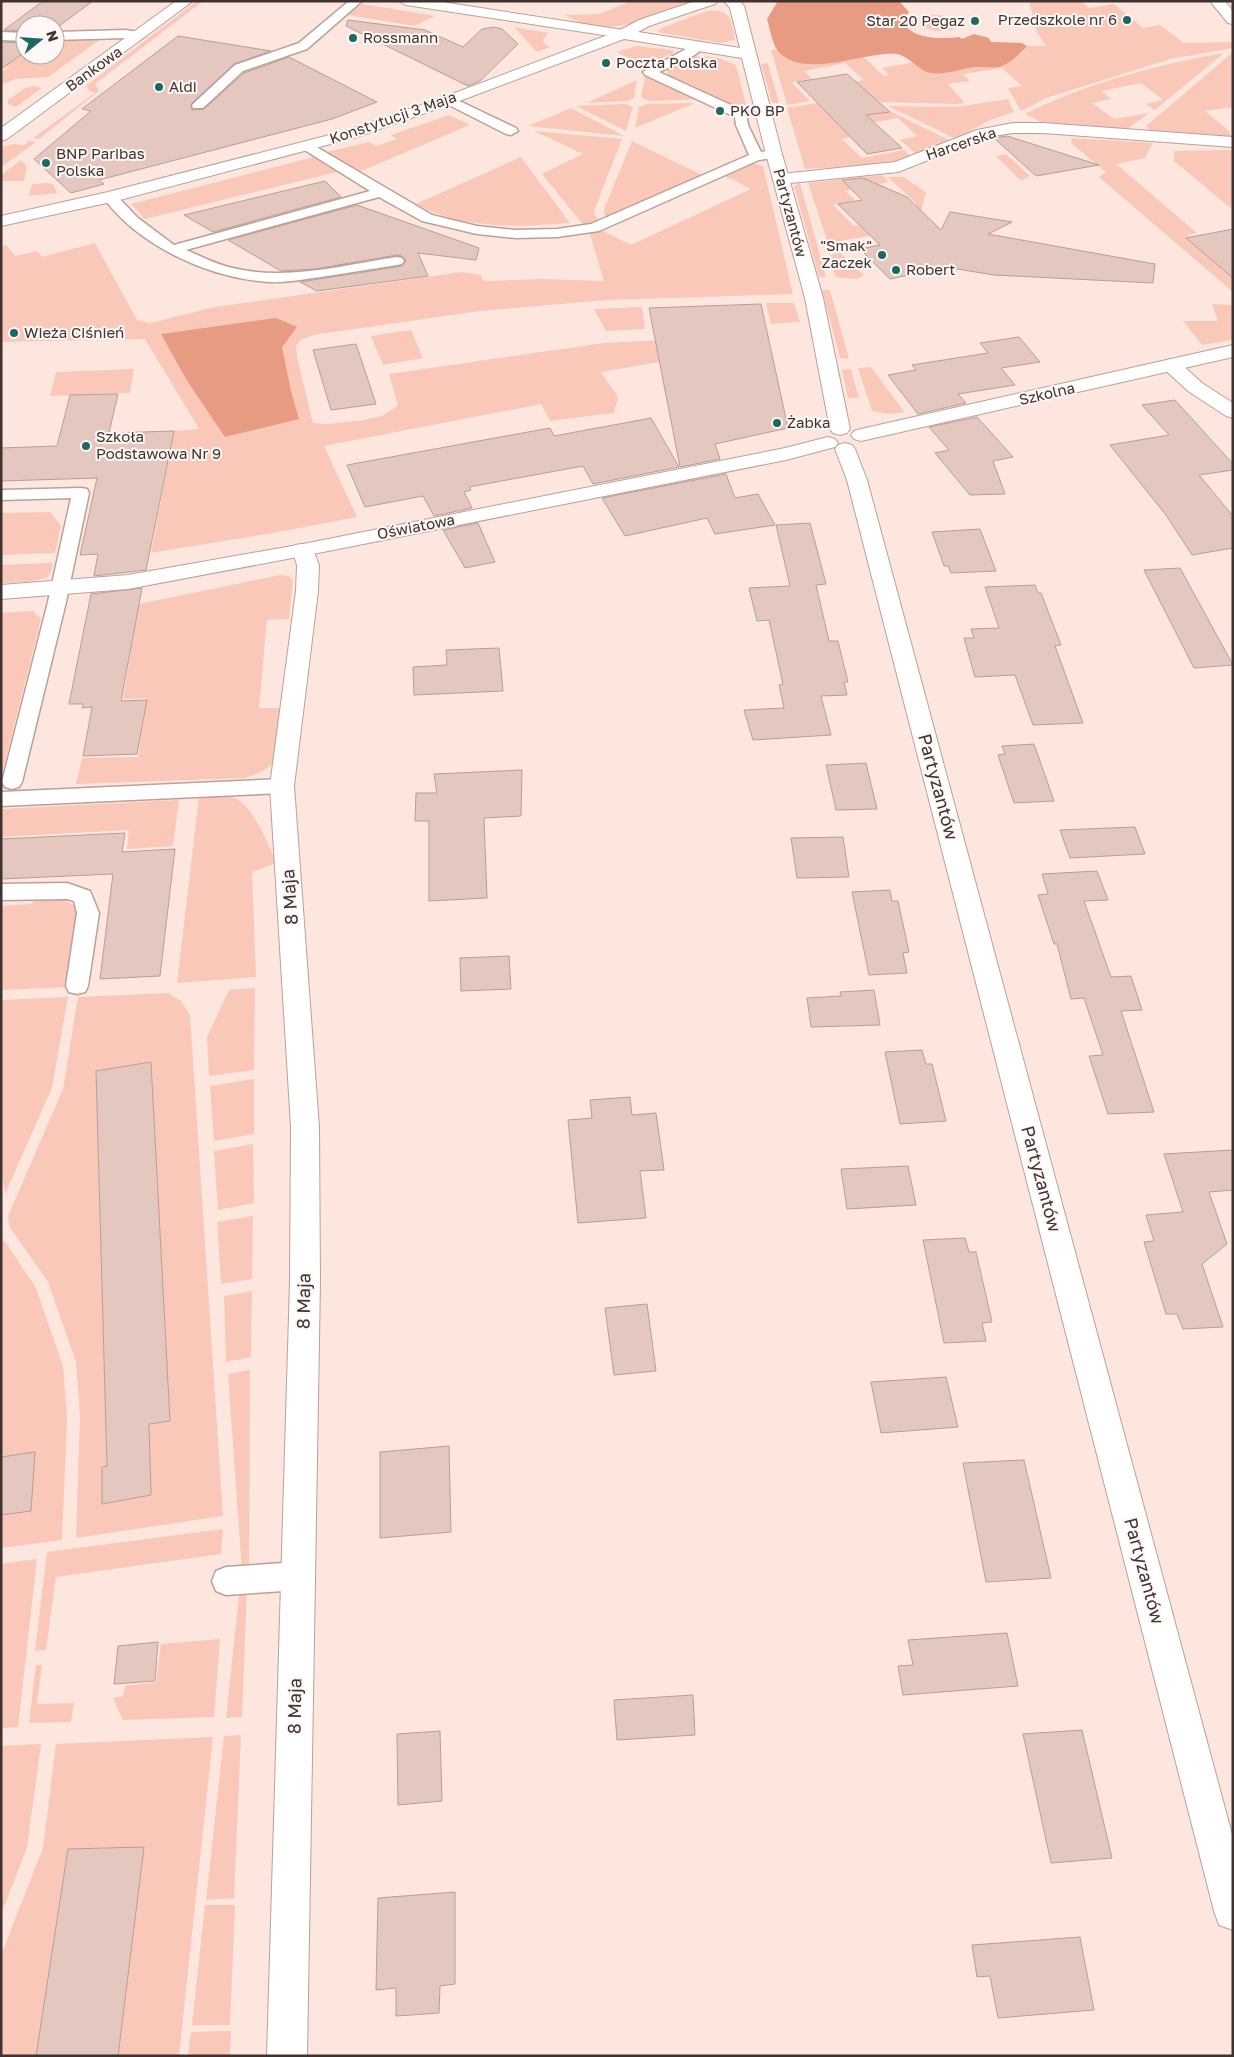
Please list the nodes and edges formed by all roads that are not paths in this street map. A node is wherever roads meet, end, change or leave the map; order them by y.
1 (186, 1) edge
2 (356, 1) edge
3 (406, 1) edge
4 (710, 1) edge
5 (721, 1) edge
6 (731, 1) edge
7 (1217, 1) edge
8 (1233, 20) edge
9 (623, 34) junction
10 (1, 36) edge
11 (65, 36) edge
12 (139, 36) junction
13 (15, 37) edge
14 (699, 46) junction
15 (748, 54) junction
16 (450, 100) junction
17 (198, 105) dead end
18 (511, 131) dead end
19 (1, 136) edge
20 (1233, 142) edge
21 (308, 146) junction
22 (774, 154) junction
23 (756, 157) junction
24 (781, 179) junction
25 (381, 192) junction
26 (110, 198) junction
27 (67, 206) junction
28 (1, 208) edge
29 (1, 221) edge
30 (172, 250) junction
31 (397, 261) dead end
32 (1233, 351) edge
33 (1171, 365) junction
34 (1233, 412) edge
35 (844, 439) junction
36 (1, 495) edge
37 (303, 550) junction
38 (58, 589) junction
39 (1, 592) edge
40 (12, 782) dead end
41 (282, 786) junction
42 (1, 799) edge
43 (1, 892) edge
44 (77, 986) dead end
45 (298, 1576) junction
46 (226, 1581) dead end
47 (1233, 1910) edge
48 (287, 2056) edge

1 - 12 street, Bankowa
2 - 17 lane
3 - 9 street
4 - 9 street, Konstytucji 3 Maja
5 - 9 street
6 - 15 street, Partyzantów
7 - 8 street
9 - 14 street
9 - 16 street, Konstytucji 3 Maja
10 - 13 lane
11 - 12 lane
12 - 19 street, Bankowa
14 - 15 street
14 - 23 lane
15 - 22 street, Partyzantów
16 - 18 lane
16 - 21 street, Konstytucji 3 Maja
20 - 24 street, Harcerska
21 - 25 lane
21 - 26 street, Konstytucji 3 Maja
22 - 23 lane
22 - 24 street, Partyzantów
23 - 25 lane
24 - 35 street, Partyzantów
25 - 30 lane
26 - 27 street, Konstytucji 3 Maja
26 - 30 lane
27 - 28 street, Konstytucji 3 Maja
27 - 29 street, Konstytucji 3 Maja
30 - 31 lane
32 - 33 street, Szkolna
33 - 34 street
33 - 35 street, Szkolna
35 - 37 street, Oświatowa
35 - 47 street, Partyzantów
36 - 38 lane
37 - 38 street, Oświatowa
37 - 41 street, 8 Maja
38 - 39 street, Oświatowa
38 - 40 lane
41 - 42 lane
41 - 45 street, 8 Maja
43 - 44 lane
45 - 46 lane
45 - 48 street, 8 Maja

